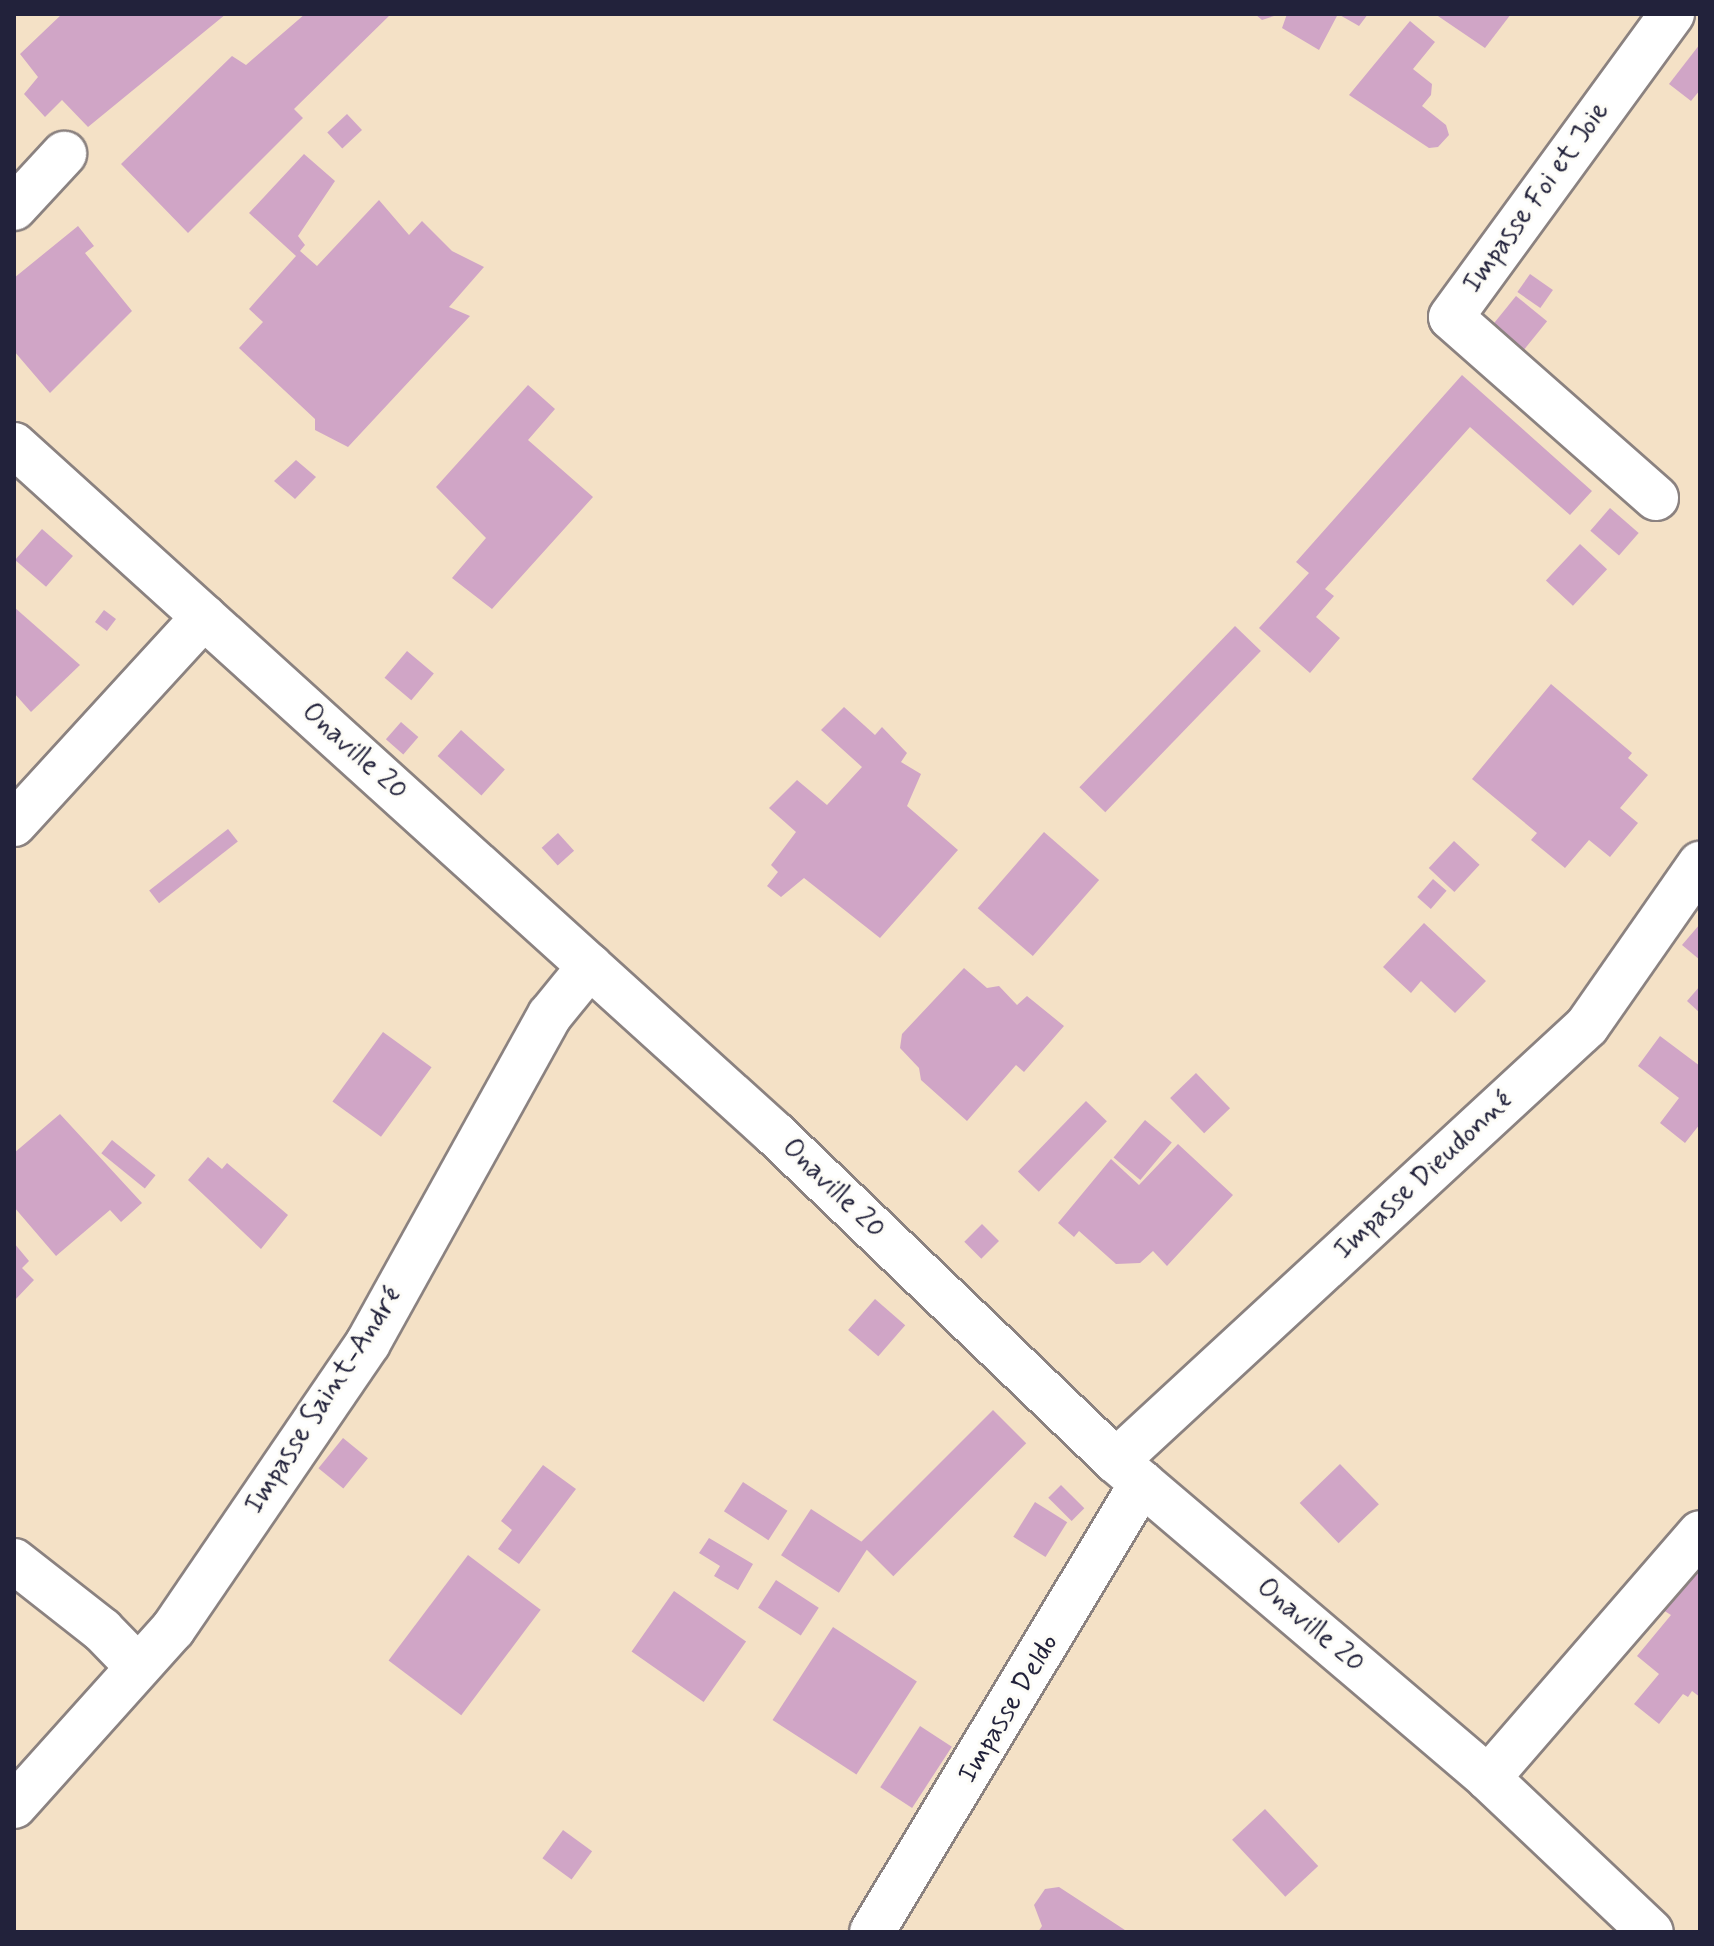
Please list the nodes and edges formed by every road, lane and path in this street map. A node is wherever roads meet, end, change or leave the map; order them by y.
1 (1672, 14) edge
2 (64, 154) dead end
3 (14, 208) edge
4 (14, 445) edge
5 (1656, 498) dead end
6 (204, 617) junction
7 (14, 824) edge
8 (1700, 864) edge
9 (590, 966) junction
10 (1129, 1472) junction
11 (1700, 1533) edge
12 (14, 1561) edge
13 (136, 1665) junction
14 (1488, 1778) junction
15 (14, 1806) edge
16 (872, 1932) edge
17 (1651, 1932) edge

1 - 5 street, Impasse Foi et Joie
2 - 3 street
4 - 6 street, Onaville 20
6 - 7 street
6 - 9 street, Onaville 20
8 - 10 street, Impasse Dieudonné
9 - 10 street, Onaville 20
9 - 13 street, Impasse Saint-André
10 - 14 street, Onaville 20
10 - 16 street, Impasse Deldo
11 - 14 street
12 - 13 street
13 - 15 street, Impasse Saint-André
14 - 17 street, Onaville 20

